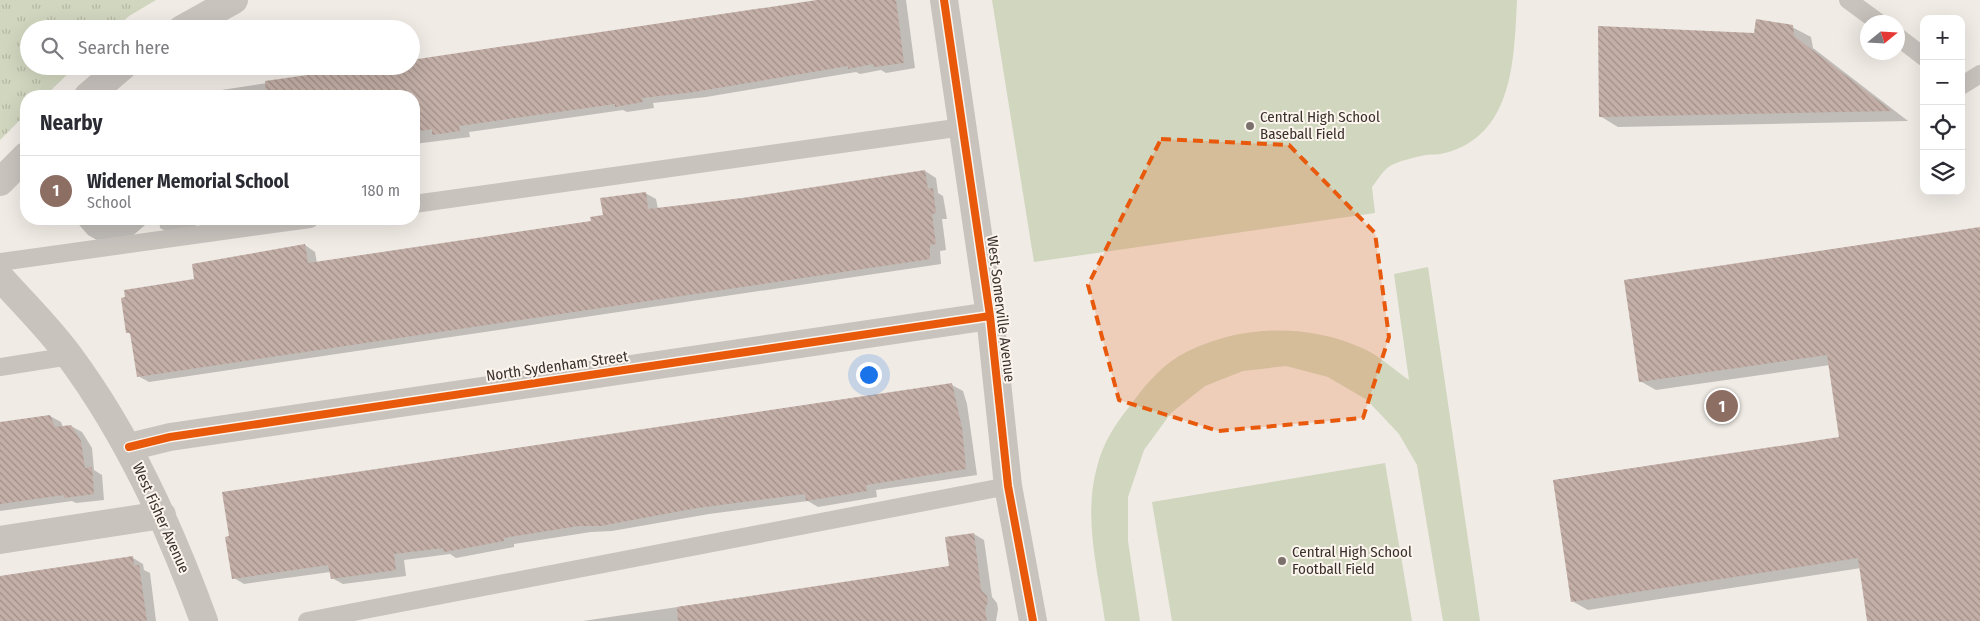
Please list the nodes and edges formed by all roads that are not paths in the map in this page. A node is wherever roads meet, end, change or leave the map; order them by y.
1 (234, 0) edge
2 (944, 0) edge
3 (1848, 0) edge
4 (1868, 15) edge
5 (198, 20) edge
6 (1905, 42) edge
7 (1920, 54) edge
8 (1980, 74) edge
9 (112, 75) edge
10 (1965, 83) edge
11 (95, 90) edge
12 (963, 127) junction
13 (20, 162) edge
14 (0, 182) edge
15 (420, 203) edge
16 (267, 225) edge
17 (0, 262) edge
18 (0, 277) edge
19 (990, 316) junction
20 (70, 356) junction
21 (0, 367) edge
22 (130, 447) junction
23 (1008, 486) junction
24 (162, 515) junction
25 (0, 540) edge
26 (204, 621) edge
27 (307, 621) edge
28 (1033, 621) edge

1 - 5 street
2 - 12 street, West Somerville Avenue
3 - 4 lane
6 - 7 lane
8 - 10 lane
9 - 11 street
12 - 15 lane
12 - 19 street, West Somerville Avenue
13 - 14 street
16 - 17 lane
18 - 20 street, West Fisher Avenue
19 - 22 street, North Sydenham Street
19 - 23 street, West Somerville Avenue
20 - 21 lane
20 - 22 street, West Fisher Avenue
22 - 24 street, West Fisher Avenue
23 - 27 lane
23 - 28 street, West Somerville Avenue
24 - 25 street
24 - 26 street, West Fisher Avenue

